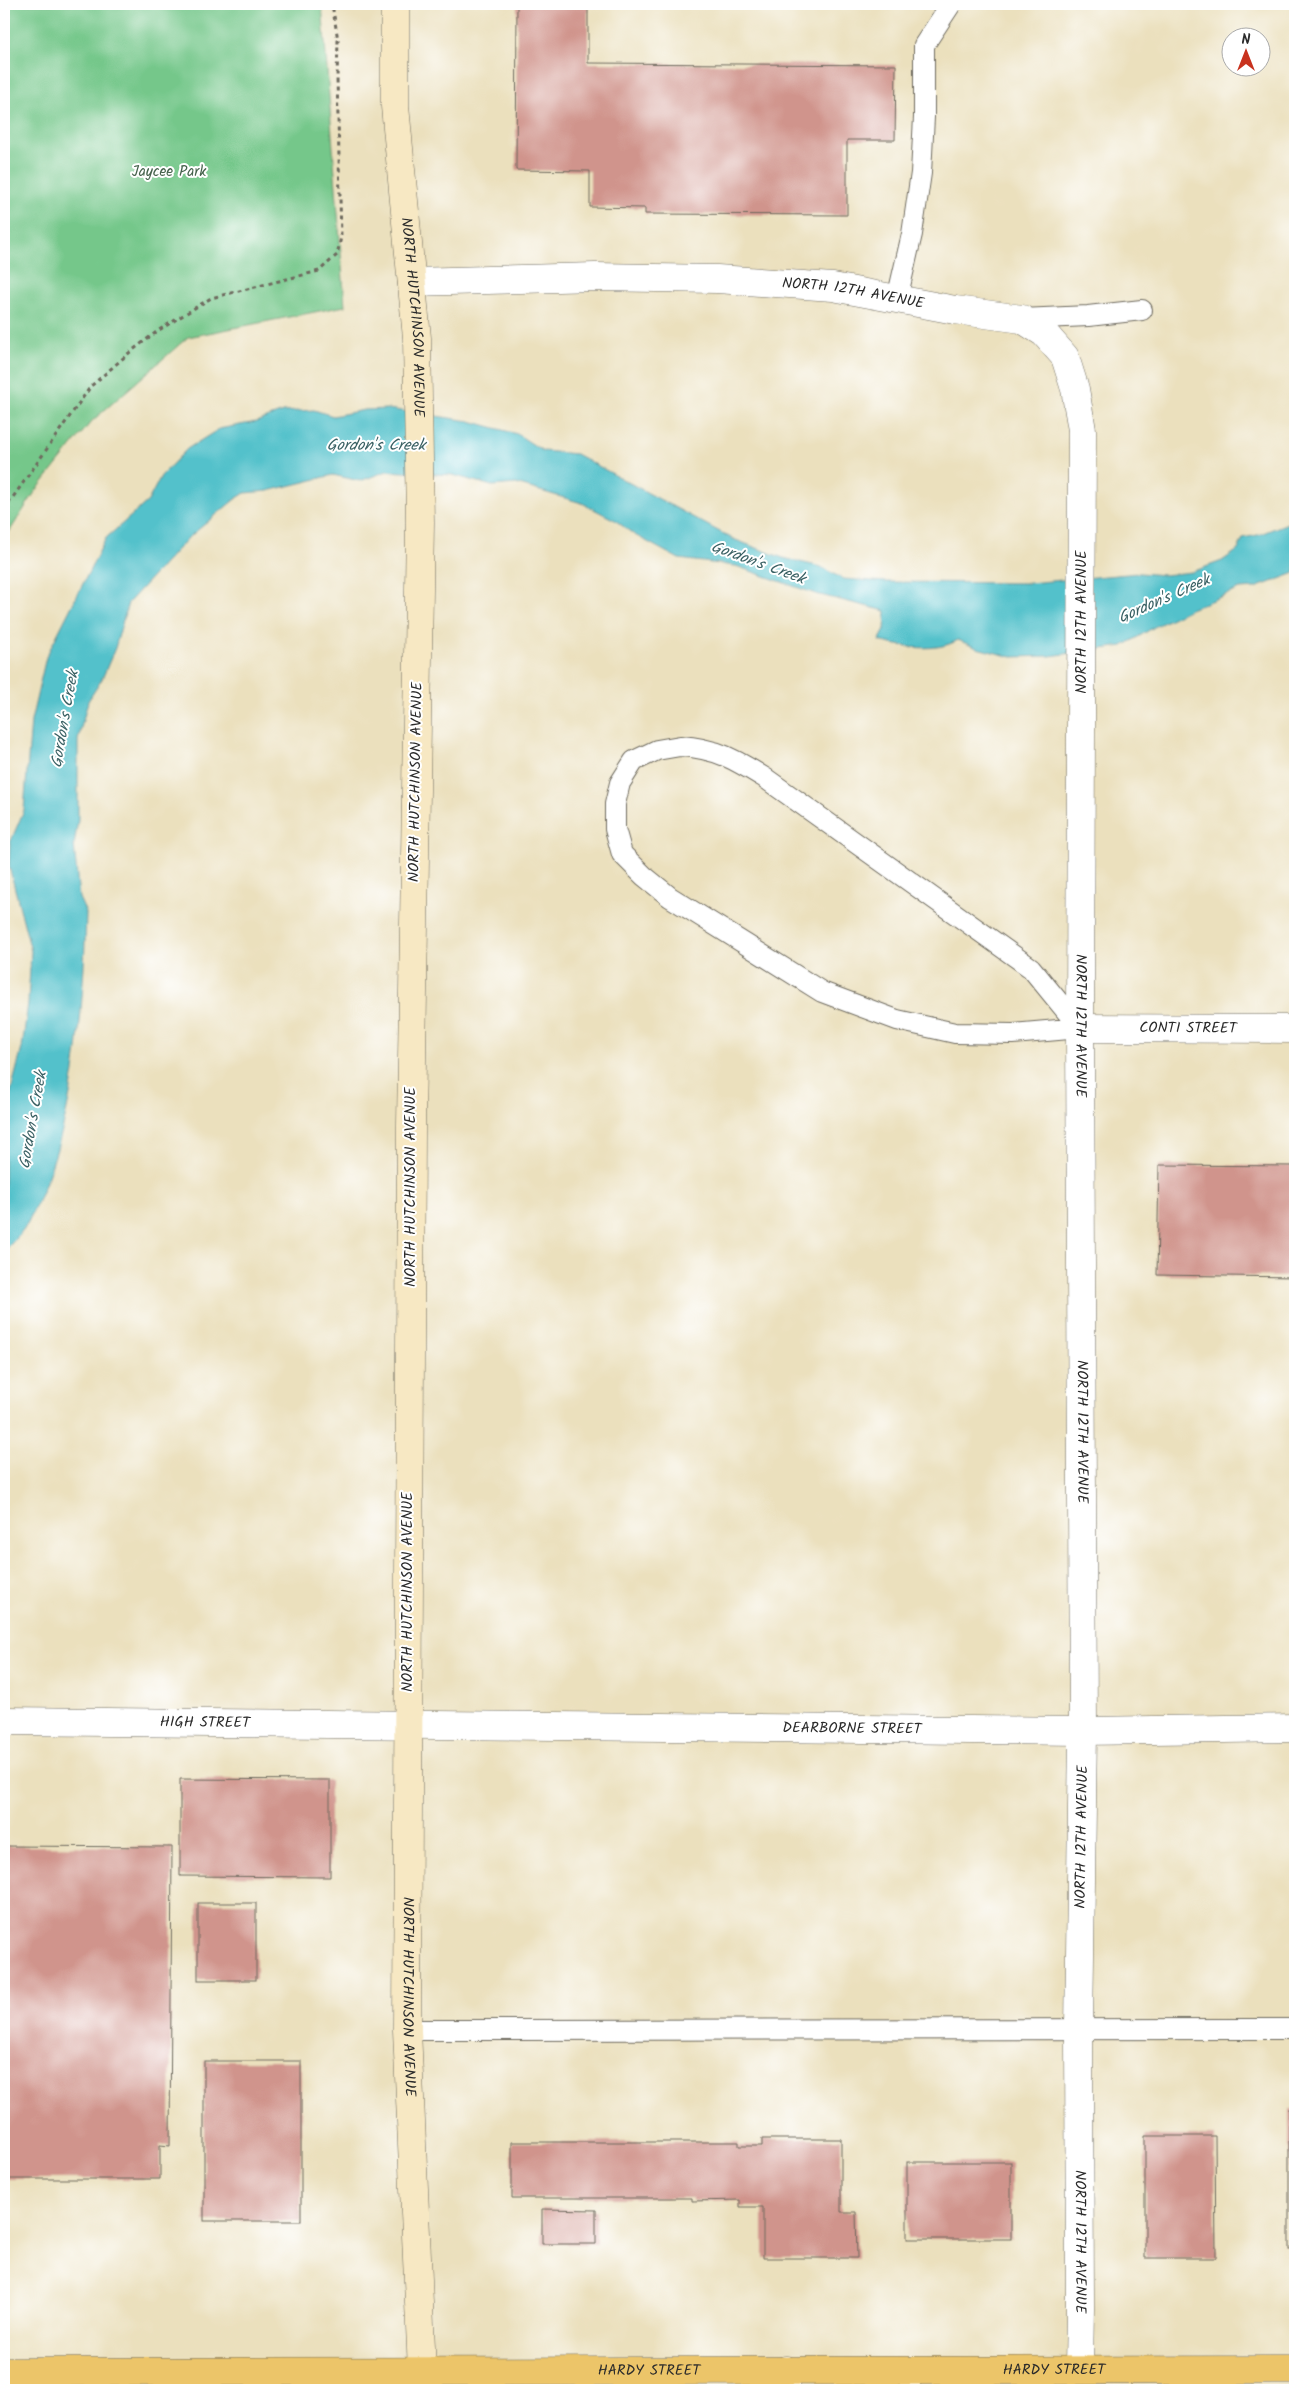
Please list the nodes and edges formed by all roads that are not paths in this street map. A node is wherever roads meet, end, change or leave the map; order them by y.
1 (395, 4) edge
2 (951, 4) edge
3 (412, 282) junction
4 (897, 299) junction
5 (1142, 310) dead end
6 (1022, 319) junction
7 (1080, 1028) junction
8 (1295, 1029) edge
9 (4, 1721) edge
10 (407, 1723) junction
11 (1295, 1728) edge
12 (1083, 1731) junction
13 (1295, 2029) edge
14 (407, 2030) junction
15 (1079, 2030) junction
16 (1079, 2369) junction
17 (1295, 2370) edge
18 (4, 2372) edge
19 (786, 2380) edge
20 (910, 2380) edge
21 (422, 2381) edge

1 - 3 main road, NORTH HUTCHINSON AVENUE
2 - 4 lane
3 - 4 street, NORTH 12TH AVENUE
3 - 10 main road, NORTH HUTCHINSON AVENUE
4 - 6 street, NORTH 12TH AVENUE
5 - 6 lane
6 - 7 street, NORTH 12TH AVENUE
7 - 7 lane
7 - 8 street, CONTI STREET
7 - 12 street, NORTH 12TH AVENUE
9 - 10 street, HIGH STREET
10 - 12 street, DEARBORNE STREET
10 - 14 main road, NORTH HUTCHINSON AVENUE
11 - 12 street, DEARBORNE STREET
12 - 15 street, NORTH 12TH AVENUE
13 - 15 lane
14 - 15 lane
14 - 21 main road, NORTH HUTCHINSON AVENUE
15 - 16 street, NORTH 12TH AVENUE
16 - 17 main road, HARDY STREET
16 - 20 main road, HARDY STREET
18 - 21 main road, HARDY STREET
19 - 20 main road, HARDY STREET
19 - 21 main road, HARDY STREET

